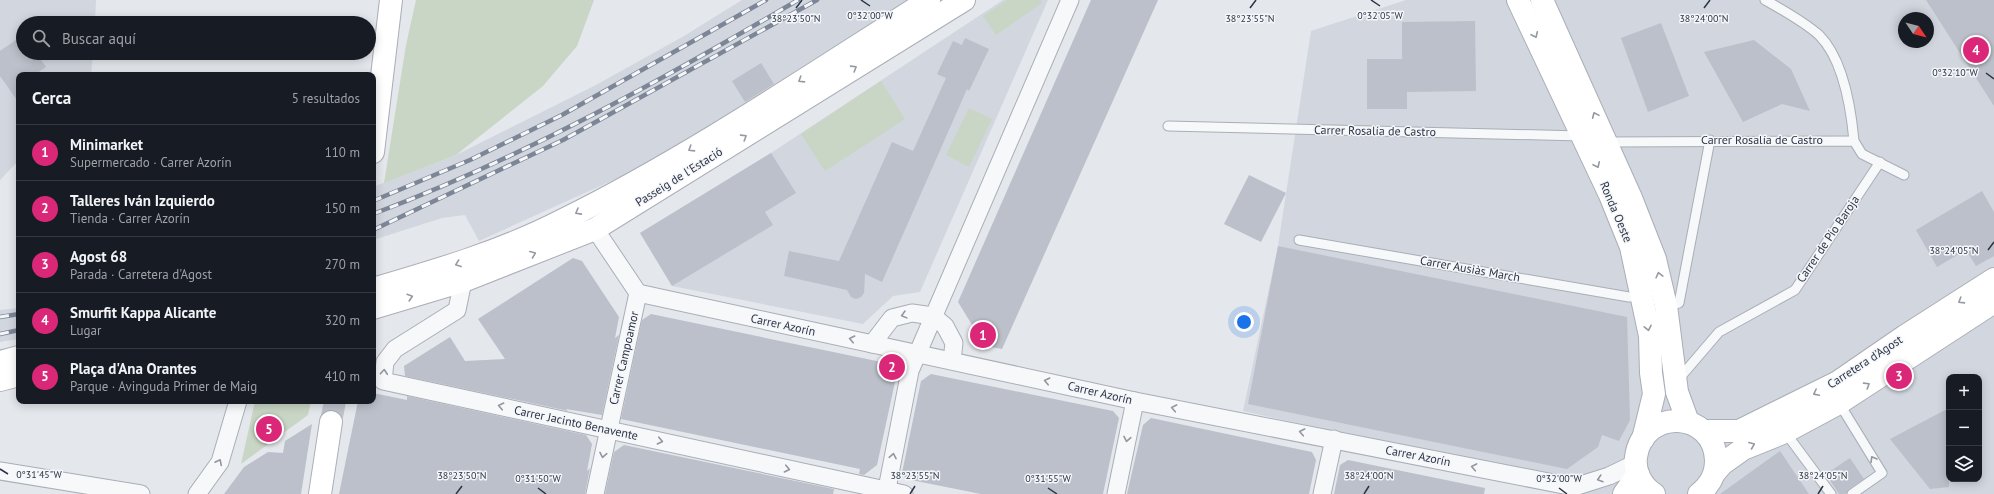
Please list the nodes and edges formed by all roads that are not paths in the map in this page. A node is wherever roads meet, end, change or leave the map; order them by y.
1 (391, 0) edge
2 (396, 0) edge
3 (929, 0) edge
4 (964, 0) edge
5 (1070, 0) edge
6 (1518, 0) edge
7 (1542, 0) edge
8 (1765, 0) edge
9 (388, 29) junction
10 (1168, 126) dead end
11 (376, 127) edge
12 (1583, 136) junction
13 (1710, 140) junction
14 (1854, 141) junction
15 (1606, 142) junction
16 (1880, 162) junction
17 (1904, 175) dead end
18 (595, 229) junction
19 (1299, 240) dead end
20 (1994, 279) edge
21 (463, 281) junction
22 (376, 288) edge
23 (638, 294) junction
24 (1641, 296) junction
25 (1994, 302) edge
26 (1666, 306) junction
27 (376, 307) edge
28 (933, 316) junction
29 (872, 344) junction
30 (918, 353) junction
31 (16, 358) edge
32 (952, 360) junction
33 (0, 362) edge
34 (16, 377) edge
35 (1674, 377) junction
36 (0, 380) edge
37 (1135, 401) junction
38 (1839, 403) junction
39 (237, 404) edge
40 (331, 422) tunnel mouth
41 (1696, 427) junction
42 (608, 430) junction
43 (1785, 432) junction
44 (1334, 439) junction
45 (1643, 439) junction
46 (1637, 468) junction
47 (0, 471) edge
48 (1716, 471) junction
49 (886, 492) edge
50 (141, 494) edge
51 (197, 494) edge
52 (320, 494) edge
53 (595, 494) edge
54 (904, 494) edge
55 (1116, 494) edge
56 (1322, 494) edge
57 (1624, 494) edge
58 (1654, 494) edge
59 (1699, 494) edge
60 (1831, 494) edge
61 (1852, 494) edge

1 - 9 main road
2 - 9 main road
3 -> 22 main road, Passeig de l'Estació
18 -> 4 main road, Passeig de l'Estació
5 - 28 street
6 -> 12 main road, Ronda Oeste
15 -> 7 main road, Ronda Oeste
8 - 14 lane
9 - 11 main road
10 - 12 lane, Carrer Rosalía de Castro
12 -> 24 main road, Ronda Oeste
13 - 14 lane, Carrer Rosalía de Castro
13 - 15 lane, Carrer Rosalía de Castro
13 - 26 lane
14 - 16 lane
26 -> 15 main road, Ronda Oeste
16 - 17 lane
16 - 35 lane, Carrer de Pío Baroja
21 -> 18 main road, Passeig de l'Estació
18 - 23 street
19 - 24 lane, Carrer Ausiàs March
20 -> 41 main road, Carretera d'Agost
27 -> 21 main road, Passeig de l'Estació
42 -> 21 street, Carrer Jacinto Benavente
29 -> 23 street, Carrer Azorín
23 - 42 street, Carrer Campoamor
24 -> 45 main road, Ronda Oeste
38 -> 25 main road, Carretera d'Agost
26 - 35 main road, Ronda Oeste
28 -> 29 street
28 - 30 street
28 - 32 street
29 - 30 street, Carrer Azorín
30 - 32 street, Carrer Azorín
49 -> 30 street
31 - 33 main road
37 -> 32 street, Carrer Azorín
34 - 36 main road
35 - 41 main road, Ronda Oeste
44 -> 37 street, Carrer Azorín
37 -> 55 street
38 - 43 main road, Carretera d'Agost
61 -> 38 lane
51 -> 39 street
40 - 52 main road
41 - 45 main road, Carretera d'Agost
41 - 48 main road, Ronda Oeste
42 -> 49 street, Carrer Jacinto Benavente
42 -> 53 street, Carrer Campoamor
48 -> 43 main road, Carretera d'Agost
43 - 60 lane
46 -> 44 street, Carrer Azorín
44 - 56 street
45 - 46 main road, Ronda Oeste
46 - 57 main road
46 - 58 main road
47 - 50 street
48 - 59 main road, Carretera d'Agost
49 - 54 street, Carrer Jacinto Benavente

